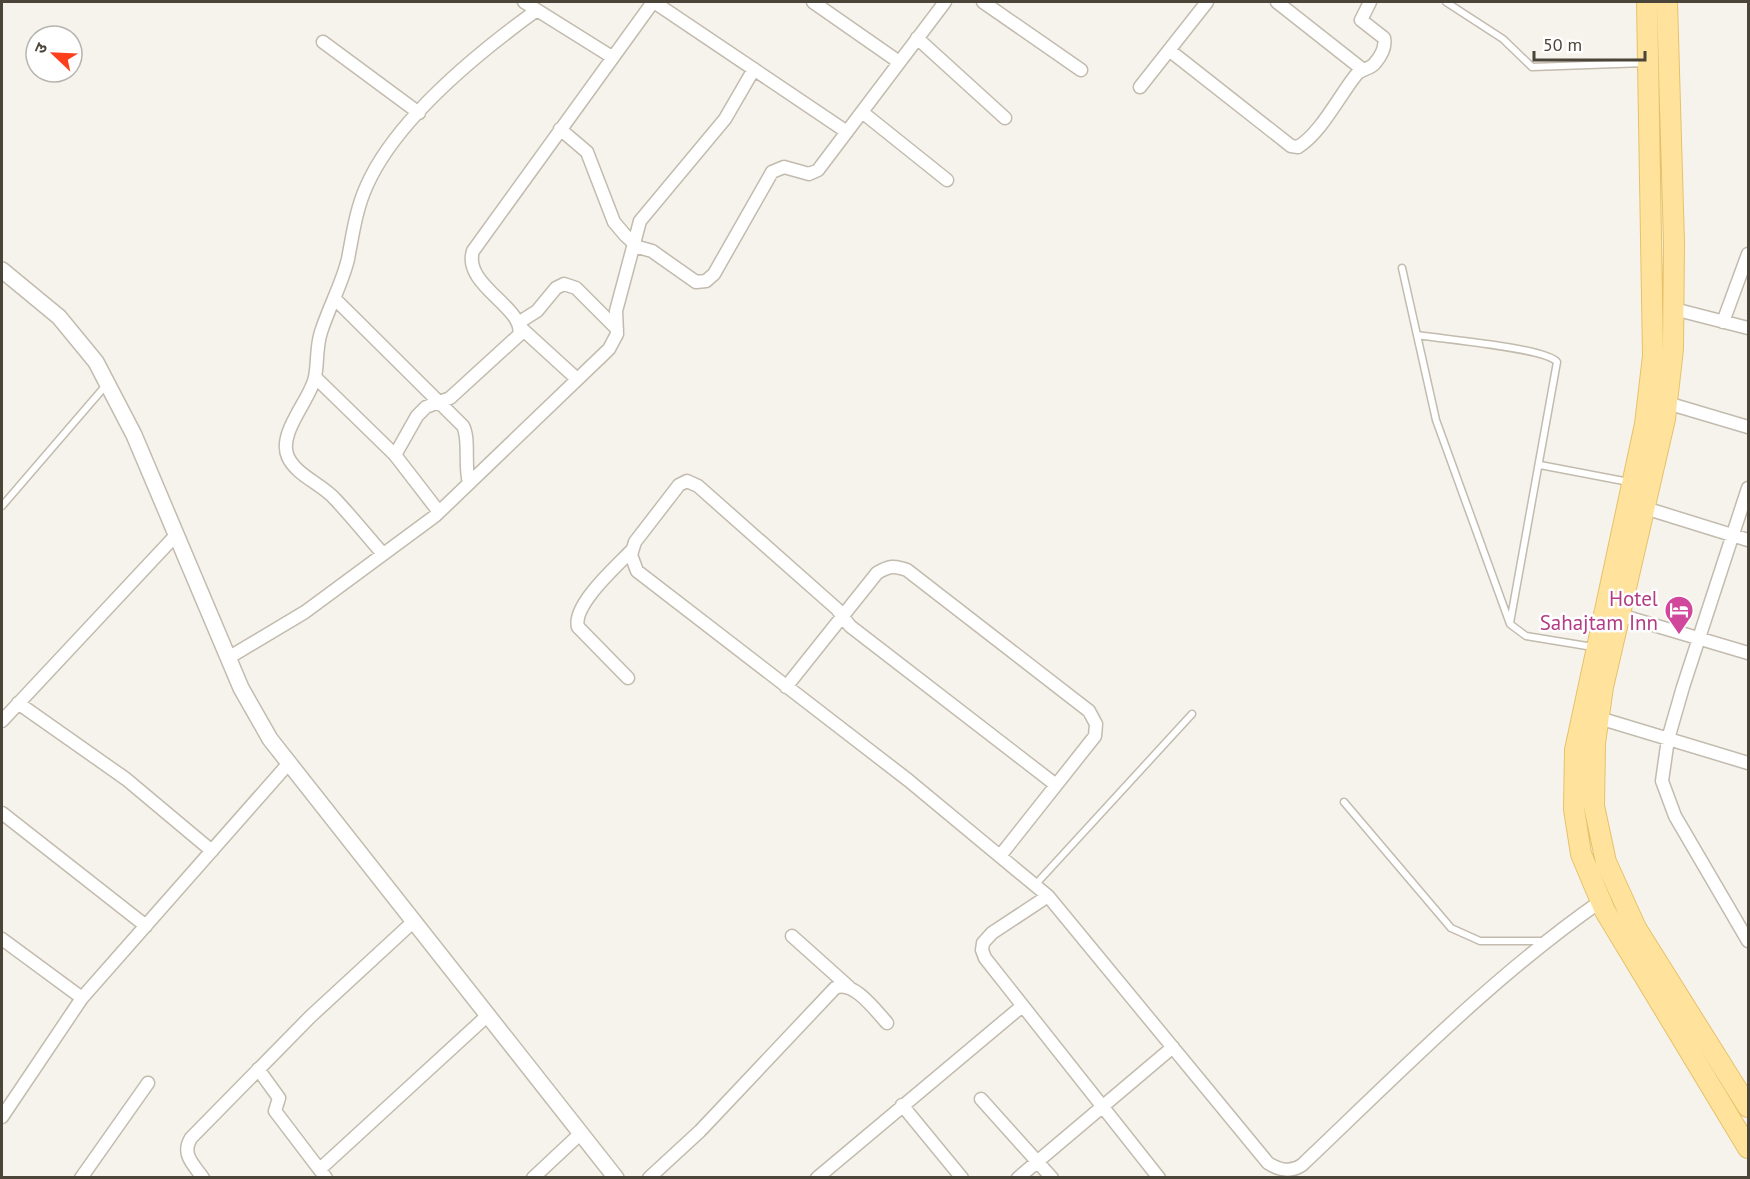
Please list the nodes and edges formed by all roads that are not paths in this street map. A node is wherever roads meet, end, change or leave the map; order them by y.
1 (524, 2) edge
2 (653, 2) edge
3 (813, 2) edge
4 (945, 2) edge
5 (983, 2) edge
6 (1207, 2) edge
7 (1277, 2) edge
8 (1370, 2) edge
9 (1446, 2) edge
10 (1647, 2) edge
11 (1668, 2) edge
12 (537, 10) junction
13 (918, 38) junction
14 (322, 42) dead end
15 (1168, 50) junction
16 (612, 57) junction
17 (899, 62) junction
18 (1648, 63) junction
19 (754, 69) junction
20 (1362, 69) junction
21 (1081, 70) dead end
22 (1140, 87) dead end
23 (862, 112) junction
24 (419, 113) junction
25 (1005, 118) dead end
26 (560, 129) junction
27 (847, 132) junction
28 (947, 180) dead end
29 (634, 243) junction
30 (1749, 254) edge
31 (1402, 268) dead end
32 (2, 270) edge
33 (334, 298) junction
34 (1674, 309) junction
35 (1723, 322) junction
36 (519, 325) junction
37 (1749, 328) edge
38 (617, 329) junction
39 (1417, 335) junction
40 (315, 377) junction
41 (577, 379) junction
42 (107, 384) junction
43 (438, 402) junction
44 (1667, 403) junction
45 (1749, 427) edge
46 (395, 455) junction
47 (1540, 465) junction
48 (470, 483) junction
49 (1632, 483) junction
50 (1749, 488) edge
51 (2, 506) edge
52 (1645, 508) junction
53 (439, 512) junction
54 (176, 535) junction
55 (1733, 535) junction
56 (1749, 540) edge
57 (632, 550) junction
58 (383, 554) junction
59 (841, 615) junction
60 (1620, 615) junction
61 (1510, 624) junction
62 (1699, 639) junction
63 (1597, 648) junction
64 (1749, 653) edge
65 (228, 658) junction
66 (628, 678) dead end
67 (786, 687) junction
68 (18, 704) junction
69 (1192, 714) dead end
70 (1599, 718) junction
71 (2, 721) edge
72 (1668, 739) junction
73 (290, 763) junction
74 (1749, 763) edge
75 (1056, 785) junction
76 (1344, 802) dead end
77 (2, 813) edge
78 (212, 851) junction
79 (1000, 856) junction
80 (1035, 885) junction
81 (1048, 896) junction
82 (1600, 902) junction
83 (414, 921) junction
84 (146, 926) junction
85 (792, 936) dead end
86 (2, 940) edge
87 (1549, 940) junction
88 (1749, 942) edge
89 (849, 988) junction
90 (82, 998) junction
91 (1021, 1007) junction
92 (489, 1015) junction
93 (887, 1023) dead end
94 (1173, 1047) junction
95 (258, 1069) junction
96 (148, 1083) dead end
97 (981, 1099) dead end
98 (902, 1105) junction
99 (1102, 1106) junction
100 (1749, 1107) edge
101 (2, 1117) edge
102 (581, 1133) junction
103 (1749, 1148) edge
104 (1037, 1161) junction
105 (323, 1173) edge
106 (1287, 1174) edge
107 (962, 1177) edge
108 (81, 1178) edge
109 (203, 1178) edge
110 (533, 1178) edge
111 (616, 1178) edge
112 (649, 1178) edge
113 (817, 1178) edge
114 (1018, 1178) edge
115 (1052, 1178) edge
116 (1160, 1178) edge

1 - 12 street
2 - 16 street
2 - 19 street
3 - 17 street
4 - 13 street
5 - 21 street
6 - 15 street
7 - 20 street
8 - 20 street
9 - 18 lane
10 - 18 main road
11 - 34 main road
12 - 16 street
12 - 24 street
13 - 17 street
13 - 25 street
14 - 24 street
15 - 20 street
15 - 22 street
16 - 26 street
17 - 23 street
18 - 49 main road
19 - 27 street
19 - 29 street
23 - 27 street
23 - 28 street
24 - 33 street
26 - 29 street
26 - 36 street
27 - 29 street
29 - 38 street
30 - 35 street
31 - 39 lane
32 - 42 street
33 - 40 street
33 - 43 street
34 - 35 street
34 - 44 main road
35 - 37 street
36 - 38 street
36 - 41 street
36 - 43 street
38 - 41 street
39 - 47 lane
39 - 61 lane
40 - 46 street
40 - 58 street
41 - 48 street
42 - 51 lane
42 - 54 street
43 - 46 street
43 - 48 street
44 - 45 street
44 - 52 main road
46 - 53 street
47 - 49 lane
47 - 61 lane
48 - 53 street
49 - 63 main road
50 - 55 street
52 - 55 street
52 - 60 main road
53 - 58 street
54 - 65 street
54 - 68 street
55 - 56 street
55 - 62 street
57 - 59 street
57 - 66 street
57 - 67 street
58 - 65 street
59 - 67 street
59 - 75 street
59 - 75 street
60 - 62 street
60 - 70 main road
61 - 63 lane
62 - 64 street
62 - 72 street
63 - 82 main road
65 - 73 street
67 - 79 street
68 - 71 street
68 - 78 street
69 - 80 lane
70 - 72 street
70 - 100 main road
72 - 74 street
72 - 88 street
73 - 78 street
73 - 83 street
75 - 79 street
76 - 87 lane
77 - 84 street
78 - 84 street
79 - 80 street
80 - 81 street
81 - 91 street
81 - 94 street
82 - 87 street
82 - 103 main road
83 - 92 street
83 - 95 street
84 - 90 street
85 - 89 street
86 - 90 street
87 - 106 street
89 - 93 street
89 - 112 street
90 - 101 street
91 - 98 street
91 - 99 street
92 - 102 street
92 - 105 street
94 - 99 street
94 - 106 street
95 - 105 street
95 - 109 street
96 - 108 street
97 - 104 street
98 - 107 street
98 - 113 street
99 - 104 street
99 - 116 street
102 - 110 street
102 - 111 street
104 - 114 street
104 - 115 street

